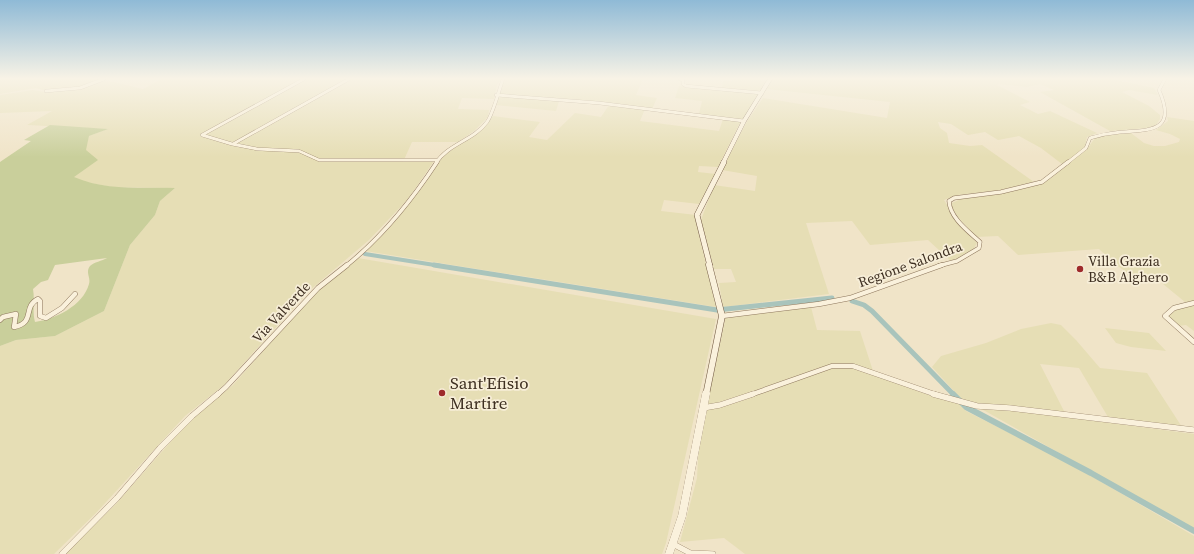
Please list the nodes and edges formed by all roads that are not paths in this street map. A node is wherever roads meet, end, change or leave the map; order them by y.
1 (257, 105) edge
2 (302, 105) edge
3 (494, 105) edge
4 (613, 105) edge
5 (754, 105) edge
6 (1165, 105) edge
7 (744, 121) junction
8 (232, 144) junction
9 (438, 160) junction
10 (75, 294) dead end
11 (1194, 303) edge
12 (721, 312) junction
13 (0, 320) edge
14 (1194, 342) edge
15 (703, 408) junction
16 (1194, 430) edge
17 (673, 544) junction
18 (690, 553) edge
19 (62, 554) edge
20 (669, 554) edge
21 (713, 554) edge

1 - 8 street
2 - 8 street
3 - 9 street, Via Valverde
4 - 7 street
5 - 7 main road
6 - 12 street, Regione Salondra
7 - 12 main road
8 - 9 street
9 - 19 street, Via Valverde
10 - 13 street
11 - 14 street
12 - 15 main road
15 - 16 street
15 - 17 main road
17 - 18 street
17 - 20 main road
18 - 21 street

